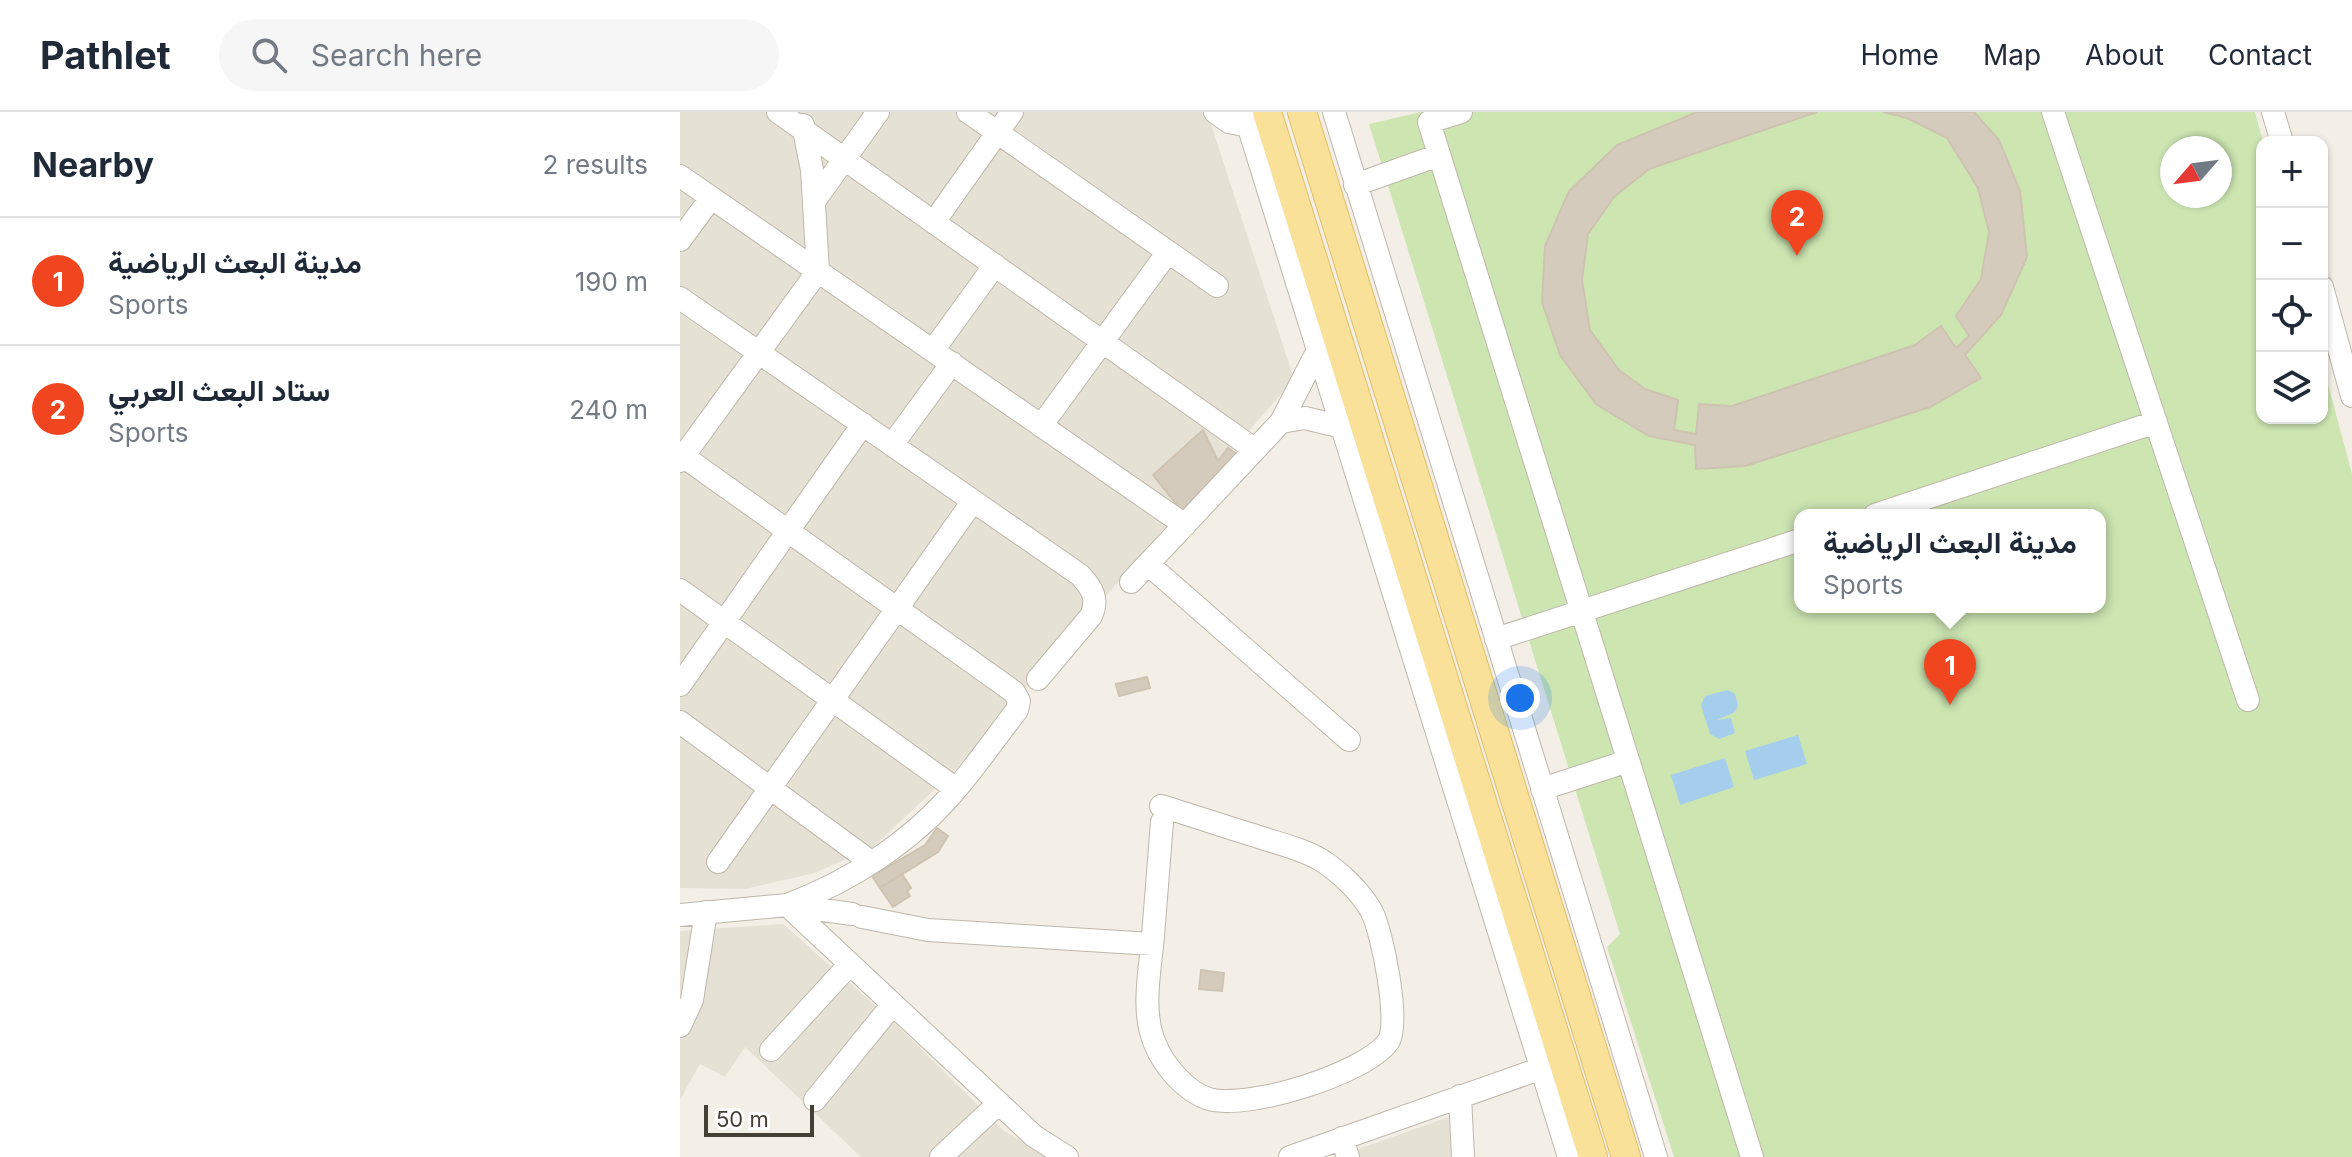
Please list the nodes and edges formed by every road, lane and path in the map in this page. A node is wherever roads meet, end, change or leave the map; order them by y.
1 (778, 112) edge
2 (878, 112) edge
3 (968, 112) edge
4 (1012, 112) edge
5 (1215, 112) edge
6 (1304, 112) edge
7 (1334, 112) edge
8 (1461, 112) edge
9 (2053, 112) edge
10 (2273, 112) edge
11 (1260, 118) edge
12 (802, 121) edge
13 (998, 133) junction
14 (2280, 136) edge
15 (1439, 155) junction
16 (844, 159) junction
17 (680, 176) edge
18 (1355, 185) junction
19 (711, 198) junction
20 (815, 200) junction
21 (934, 222) junction
22 (680, 240) edge
23 (1168, 252) junction
24 (995, 265) junction
25 (818, 271) junction
26 (1217, 286) dead end
27 (680, 298) edge
28 (2328, 309) edge
29 (1103, 342) junction
30 (934, 349) junction
31 (1318, 350) junction
32 (759, 352) junction
33 (952, 363) junction
34 (2352, 396) edge
35 (1281, 422) junction
36 (2156, 422) junction
37 (863, 424) junction
38 (1041, 426) junction
39 (1342, 427) junction
40 (892, 445) junction
41 (1254, 449) junction
42 (681, 457) edge
43 (973, 501) junction
44 (1893, 509) edge
45 (1185, 525) junction
46 (788, 531) junction
47 (1794, 542) edge
48 (1148, 564) junction
49 (1131, 582) dead end
50 (680, 590) edge
51 (897, 609) junction
52 (1582, 612) junction
53 (724, 622) junction
54 (1496, 639) junction
55 (1038, 679) dead end
56 (680, 685) edge
57 (832, 700) junction
58 (2248, 700) dead end
59 (680, 722) edge
60 (1349, 740) dead end
61 (1628, 761) junction
62 (771, 786) junction
63 (956, 789) junction
64 (1542, 789) junction
65 (718, 862) dead end
66 (871, 862) junction
67 (787, 905) junction
68 (706, 912) junction
69 (680, 915) edge
70 (1152, 944) junction
71 (850, 964) junction
72 (893, 1004) junction
73 (680, 1026) edge
74 (771, 1050) dead end
75 (1542, 1068) junction
76 (1460, 1096) junction
77 (815, 1100) dead end
78 (999, 1103) junction
79 (1345, 1147) edge
80 (1044, 1151) edge
81 (941, 1157) edge
82 (1067, 1157) edge
83 (1290, 1157) edge
84 (1463, 1157) edge
85 (1569, 1157) edge
86 (1593, 1157) edge
87 (1626, 1157) edge
88 (1656, 1157) edge
89 (1752, 1157) edge

1 - 12 street
2 - 16 street
3 - 13 street
4 - 13 street
5 - 11 street
6 - 11 main road
6 - 87 main road
7 - 18 street
8 - 15 street
9 - 36 street
10 - 14 street
11 - 31 street
11 - 86 main road
12 - 16 street
12 - 20 street
13 - 21 street
13 - 23 street
15 - 18 street
15 - 52 street
16 - 20 street
16 - 21 street
17 - 19 street
18 - 54 street
19 - 22 street
19 - 25 street
20 - 25 street
21 - 24 street
23 - 26 street
23 - 29 street
24 - 29 street
24 - 30 street
25 - 30 street
25 - 32 street
27 - 32 street
28 - 34 street
29 - 38 street
29 - 41 street
30 - 33 street
31 - 35 street
31 - 39 street
32 - 37 street
32 - 42 street
33 - 38 street
33 - 40 street
35 - 39 street
35 - 41 street
36 - 44 street
36 - 58 street
37 - 40 street
37 - 46 street
38 - 45 street
39 - 75 street
40 - 43 street
41 - 45 street
42 - 46 street
43 - 51 street
43 - 55 street
45 - 48 street
46 - 51 street
46 - 53 street
47 - 52 street
48 - 49 street
48 - 60 street
50 - 53 street
51 - 57 street
51 - 63 street
52 - 54 street
52 - 61 street
53 - 56 street
53 - 57 street
54 - 64 street
57 - 62 street
57 - 63 street
59 - 62 street
61 - 64 street
61 - 89 street
62 - 65 street
62 - 66 street
63 - 66 street
64 - 88 street
66 - 67 street
67 - 68 street
67 - 70 street
67 - 71 street
68 - 69 street
68 - 73 street
70 - 70 street
71 - 72 street
71 - 74 street
72 - 77 street
72 - 78 street
75 - 76 street
75 - 85 street
76 - 79 street
76 - 84 street
78 - 80 street
78 - 81 street
79 - 83 street
80 - 82 street

